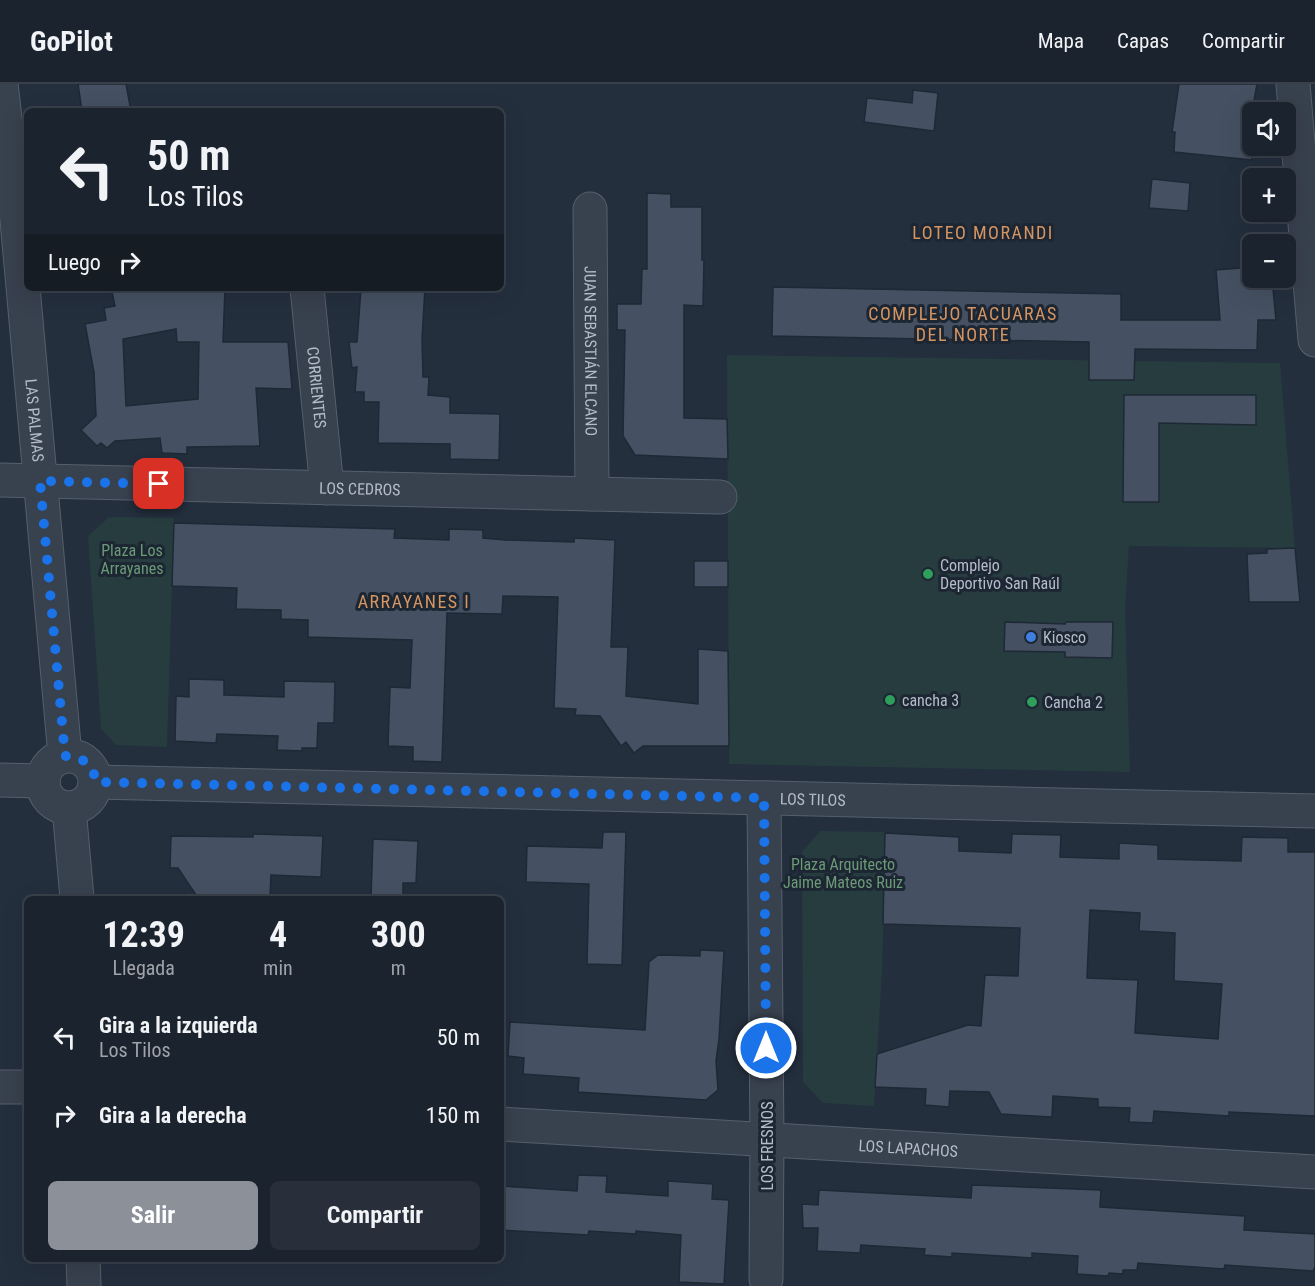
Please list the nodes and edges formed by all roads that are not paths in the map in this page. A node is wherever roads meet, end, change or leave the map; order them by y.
1 (1, 84) edge
2 (1293, 84) edge
3 (590, 209) dead end
4 (1310, 231) edge
5 (307, 291) edge
6 (1315, 339) edge
7 (0, 480) edge
8 (40, 481) junction
9 (327, 488) junction
10 (591, 494) junction
11 (720, 497) dead end
12 (65, 756) junction
13 (0, 780) edge
14 (43, 781) junction
15 (96, 782) junction
16 (764, 798) junction
17 (69, 808) junction
18 (1315, 810) edge
19 (77, 896) edge
20 (0, 1087) edge
21 (24, 1087) edge
22 (504, 1124) edge
23 (767, 1140) junction
24 (1315, 1172) edge
25 (83, 1262) edge
26 (766, 1279) dead end
27 (84, 1286) edge

1 - 8 street, LAS PALMAS
2 - 4 street
3 - 10 street, JUAN SEBASTIÁN ELCANO
4 - 6 street
5 - 9 street, CORRIENTES
7 - 8 street, LOS CEDROS
8 - 9 street, LOS CEDROS
8 - 12 street, LAS PALMAS
9 - 10 street, LOS CEDROS
10 - 11 street, LOS CEDROS
12 - 14 street
12 - 15 street
13 - 14 street
14 - 17 street
15 - 16 street, LOS TILOS
15 - 17 street
16 - 18 street, LOS TILOS
16 - 23 street, LOS FRESNOS
17 - 19 street
20 - 21 street
22 - 23 street, LOS LAPACHOS
23 - 24 street, LOS LAPACHOS
23 - 26 street, LOS FRESNOS
25 - 27 street

